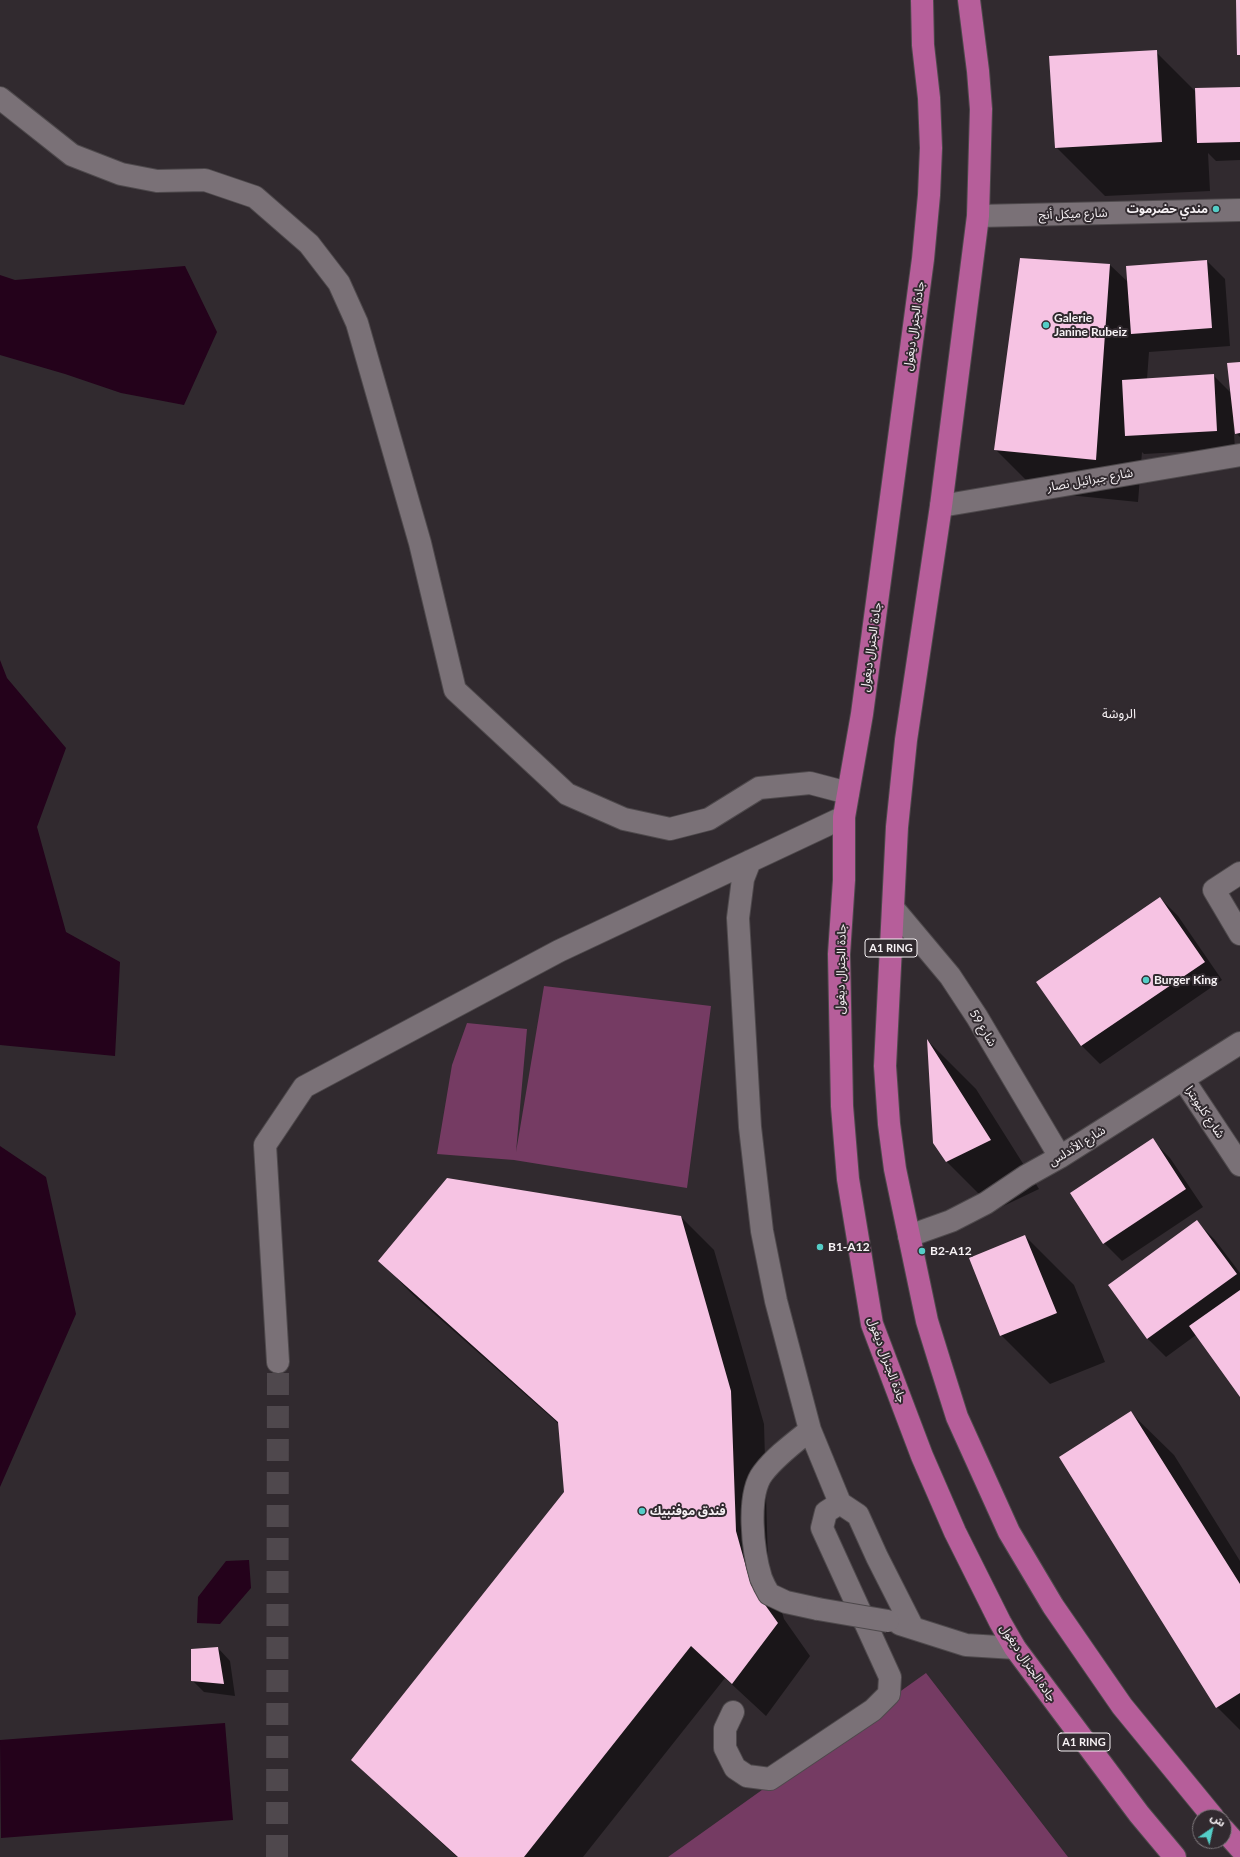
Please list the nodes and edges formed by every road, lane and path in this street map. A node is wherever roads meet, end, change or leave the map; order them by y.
1 (922, 0) edge
2 (969, 0) edge
3 (0, 98) edge
4 (1240, 210) edge
5 (978, 216) junction
6 (1240, 455) edge
7 (941, 506) junction
8 (848, 793) junction
9 (844, 816) junction
10 (750, 861) junction
11 (1240, 874) edge
12 (893, 908) junction
13 (1240, 934) edge
14 (1240, 1043) edge
15 (1183, 1079) junction
16 (1060, 1157) junction
17 (1240, 1165) edge
18 (909, 1236) junction
19 (278, 1362) tunnel mouth
20 (810, 1430) junction
21 (840, 1503) junction
22 (914, 1628) junction
23 (1015, 1648) junction
24 (733, 1712) dead end
25 (1206, 1809) edge
26 (1232, 1839) edge
27 (1240, 1848) edge
28 (1175, 1857) edge

1 - 8 highway, جادة الجنرال ديغول / A1 RING
2 - 5 highway, A1 RING
3 - 8 street
4 - 5 street, شارع ميكل أنج
5 - 7 highway, A1 RING
6 - 7 street, شارع جبرائيل نصار
7 - 12 highway, A1 RING
8 - 9 highway, جادة الجنرال ديغول / A1 RING
9 - 10 street
9 - 23 highway, جادة الجنرال ديغول / A1 RING
10 - 19 street
10 - 20 street
11 - 13 street
12 - 16 street, شارع 59
12 - 18 highway, A1 RING
14 - 15 street, شارع الأندلس
15 - 16 street, شارع الأندلس
15 - 17 street, شارع كليوبترا
16 - 18 street, شارع الأندلس
18 - 25 highway, A1 RING
20 - 21 street
20 - 22 street, bridge
21 - 22 street
21 - 24 street
22 - 23 street
23 - 28 highway, جادة الجنرال ديغول / A1 RING
26 - 27 highway

